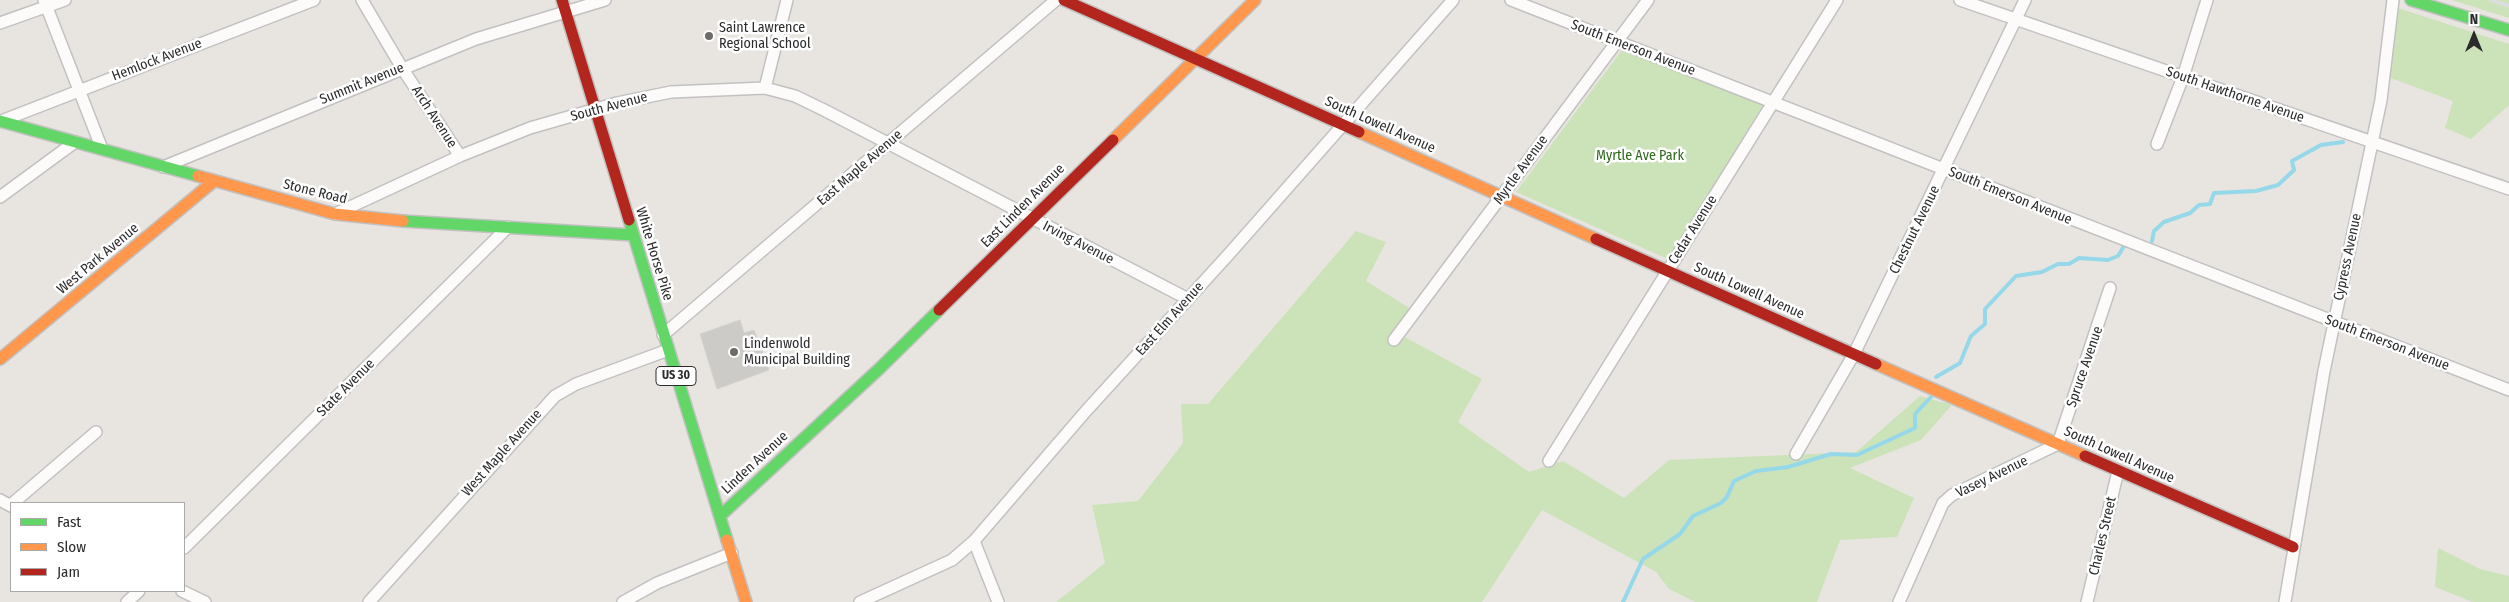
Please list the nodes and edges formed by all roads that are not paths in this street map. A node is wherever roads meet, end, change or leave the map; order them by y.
1 (65, 0) edge
2 (314, 0) edge
3 (362, 0) edge
4 (562, 0) edge
5 (605, 0) edge
6 (787, 0) edge
7 (1056, 0) edge
8 (1064, 0) edge
9 (1254, 0) edge
10 (1453, 0) edge
11 (1511, 0) edge
12 (1648, 0) edge
13 (1837, 0) edge
14 (1960, 0) edge
15 (2025, 0) edge
16 (2206, 0) edge
17 (2393, 0) edge
18 (2412, 0) edge
19 (45, 3) edge
20 (566, 12) junction
21 (2016, 20) junction
22 (0, 23) edge
23 (2509, 30) edge
24 (1617, 42) junction
25 (1195, 58) junction
26 (402, 68) junction
27 (2183, 77) junction
28 (765, 88) junction
29 (78, 90) junction
30 (1773, 102) junction
31 (595, 110) junction
32 (0, 121) edge
33 (1342, 125) junction
34 (75, 142) junction
35 (2372, 143) junction
36 (888, 144) junction
37 (2157, 144) dead end
38 (102, 149) junction
39 (460, 156) junction
40 (163, 167) junction
41 (1945, 170) junction
42 (214, 181) junction
43 (2509, 189) edge
44 (0, 197) edge
45 (1501, 197) junction
46 (335, 214) junction
47 (1031, 219) junction
48 (508, 227) junction
49 (633, 235) junction
50 (1668, 271) junction
51 (2110, 288) dead end
52 (1188, 299) junction
53 (2334, 322) junction
54 (663, 335) junction
55 (1394, 340) dead end
56 (668, 350) junction
57 (1854, 354) junction
58 (0, 359) edge
59 (2509, 390) edge
60 (96, 432) dead end
61 (811, 432) joint
62 (2058, 444) junction
63 (1796, 454) dead end
64 (1549, 461) dead end
65 (2118, 471) junction
66 (11, 502) edge
67 (720, 516) junction
68 (974, 541) junction
69 (185, 547) edge
70 (2293, 547) junction
71 (732, 553) junction
72 (138, 592) edge
73 (184, 592) edge
74 (127, 602) edge
75 (204, 602) edge
76 (369, 602) edge
77 (623, 602) edge
78 (746, 602) edge
79 (860, 602) edge
80 (998, 602) edge
81 (1899, 602) edge
82 (2087, 602) edge
83 (2285, 602) edge

1 - 19 street
2 - 29 street, Hemlock Avenue
3 - 26 street, Arch Avenue
4 - 20 main road, White Horse Pike / US 30
5 - 20 street, Summit Avenue
6 - 28 street
7 - 36 street, East Maple Avenue
8 - 25 main road, South Lowell Avenue
9 - 25 main road, East Linden Avenue
10 - 33 street, East Elm Avenue
11 - 24 street, South Emerson Avenue
12 - 24 street, Myrtle Avenue
13 - 30 street, Cedar Avenue
14 - 21 street, South Hawthorne Avenue
15 - 21 street, Chestnut Avenue
16 - 27 street
17 - 35 street, Cypress Avenue
18 - 23 main road
19 - 22 street
19 - 29 street
20 - 26 street, Summit Avenue
20 - 31 main road, White Horse Pike / US 30
21 - 27 street, South Hawthorne Avenue
21 - 41 street, Chestnut Avenue
24 - 30 street, South Emerson Avenue
24 - 45 street, Myrtle Avenue
25 - 33 main road, South Lowell Avenue
25 - 47 main road, East Linden Avenue
26 - 39 street, Arch Avenue
26 - 40 street, Summit Avenue
27 - 35 street, South Hawthorne Avenue
27 - 37 street
28 - 31 street, South Avenue
28 - 36 street, South Avenue
29 - 32 street, Hemlock Avenue
29 - 38 street
30 - 41 street, South Emerson Avenue
30 - 50 street, Cedar Avenue
31 - 39 street, South Avenue
31 - 49 main road, White Horse Pike / US 30
32 - 34 main road, Stone Road
33 - 45 main road, South Lowell Avenue
33 - 52 street, East Elm Avenue
34 - 38 main road, Stone Road
34 - 44 street
35 - 43 street, South Hawthorne Avenue
35 - 53 street, Cypress Avenue
36 - 47 street, Irving Avenue
36 - 54 street, East Maple Avenue
38 - 40 main road, Stone Road
39 - 46 street, South Avenue
40 - 42 main road, Stone Road
41 - 53 street, South Emerson Avenue
41 - 57 street, Chestnut Avenue
42 - 46 main road, Stone Road
42 - 58 main road, West Park Avenue
45 - 50 main road, South Lowell Avenue
45 - 55 street, Myrtle Avenue
46 - 48 main road, Stone Road
47 - 52 street, Irving Avenue
47 - 61 main road, East Linden Avenue
48 - 49 main road, Stone Road
48 - 69 street, State Avenue
49 - 54 main road, White Horse Pike / US 30
50 - 57 main road, South Lowell Avenue
50 - 64 street, Cedar Avenue
51 - 62 street, Spruce Avenue
52 - 68 street, East Elm Avenue
53 - 59 street, South Emerson Avenue
53 - 70 street, Cypress Avenue
54 - 56 main road, White Horse Pike / US 30
56 - 67 main road, White Horse Pike / US 30
56 - 76 street, West Maple Avenue
57 - 62 main road, South Lowell Avenue
57 - 63 street, Chestnut Avenue
60 - 66 street
61 - 67 main road, Linden Avenue
62 - 65 main road, South Lowell Avenue
62 - 81 street, Vasey Avenue
65 - 70 main road, South Lowell Avenue
65 - 82 street, Charles Street
67 - 71 main road, US 30
68 - 79 street, East Elm Avenue
68 - 80 street
70 - 83 street, Cypress Avenue
71 - 77 street
71 - 78 main road, US 30
72 - 74 street
73 - 75 street

